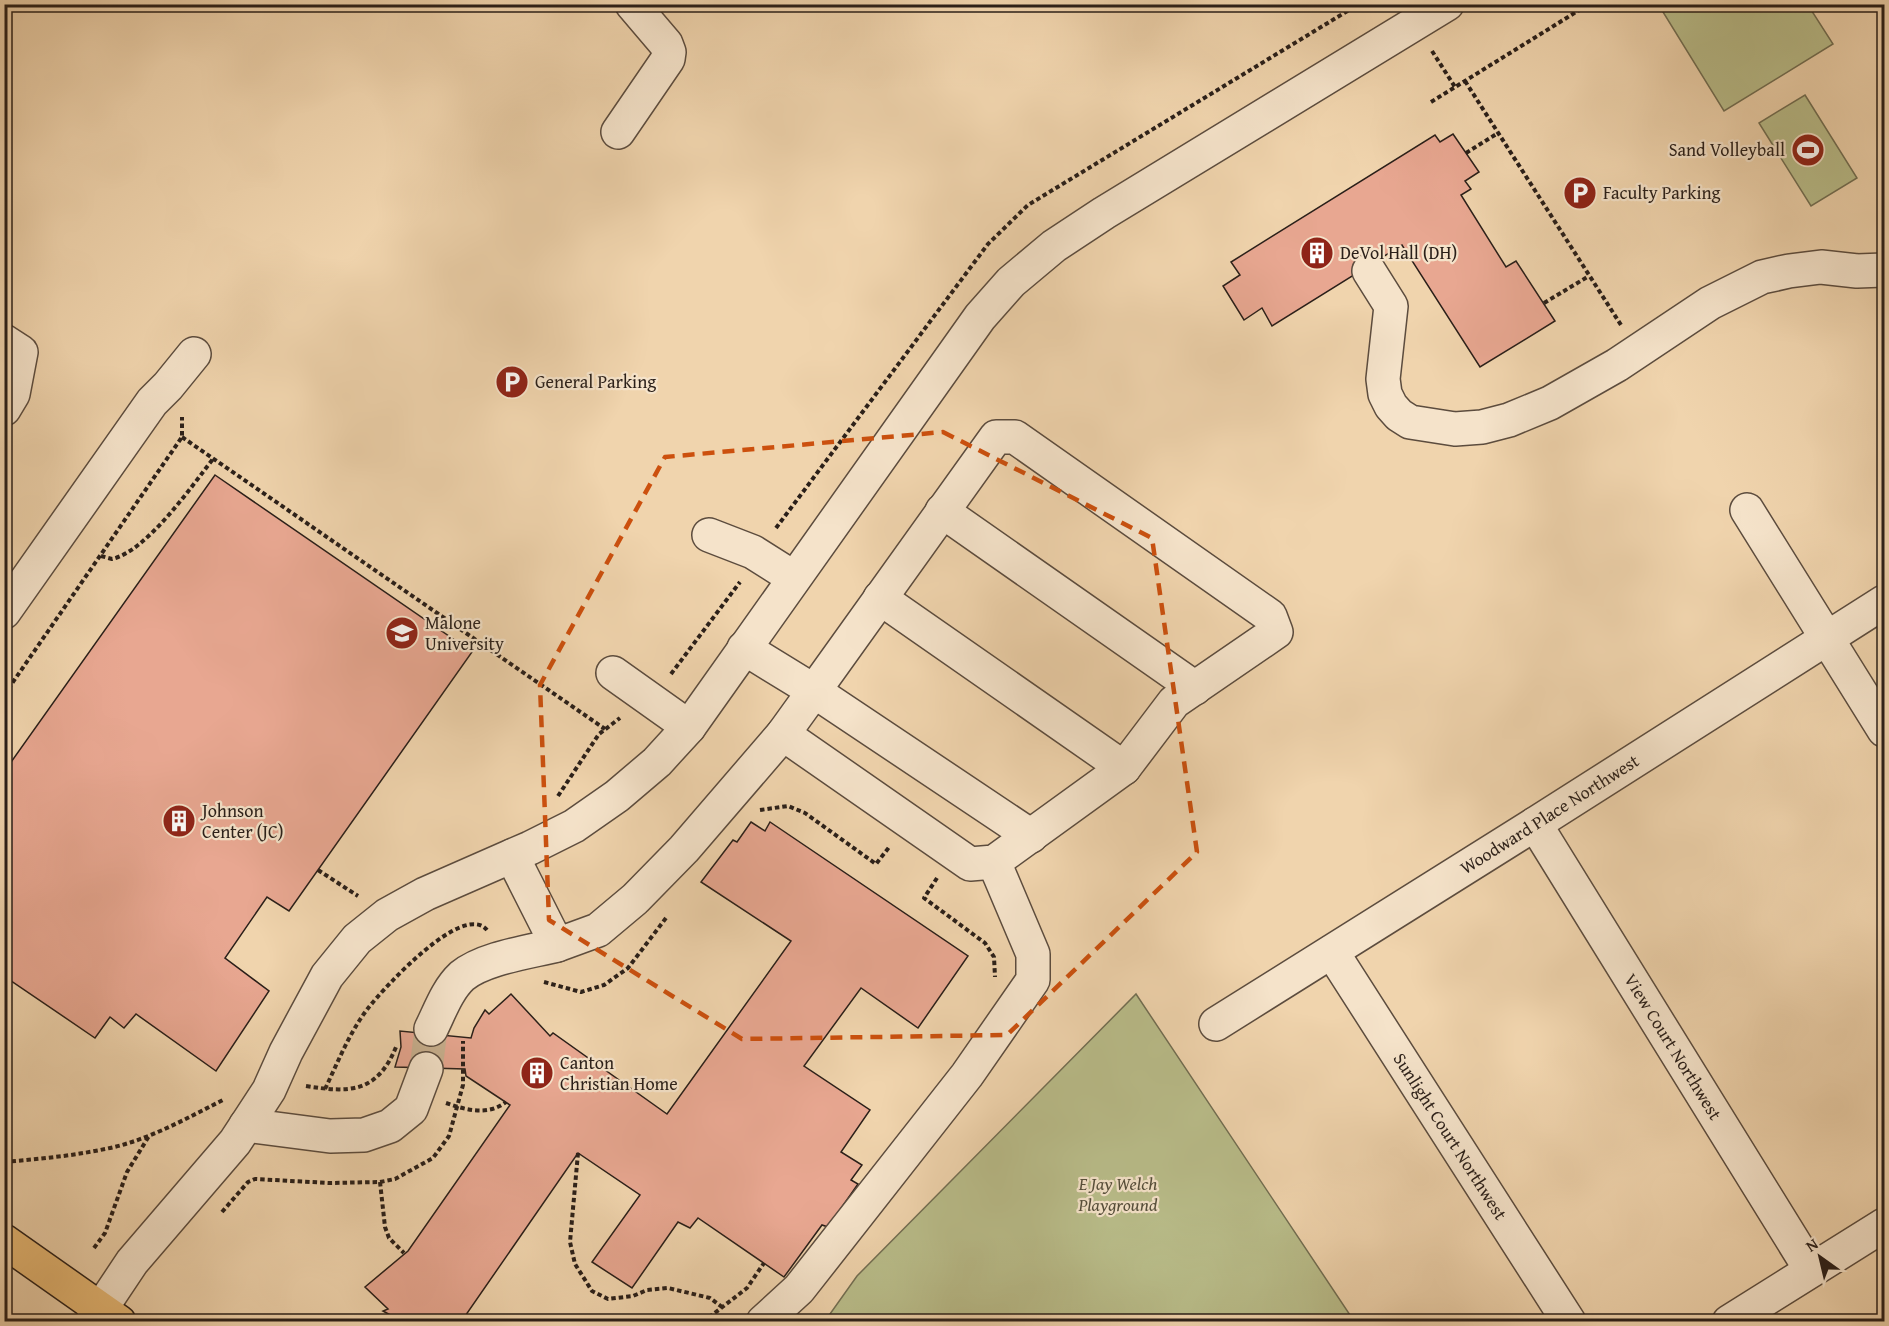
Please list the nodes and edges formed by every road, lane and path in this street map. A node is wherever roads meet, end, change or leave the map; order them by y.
1 (632, 4) edge
2 (1359, 4) edge
3 (1447, 4) edge
4 (1588, 4) edge
5 (1420, 14) edge
6 (1465, 81) junction
7 (1431, 102) dead end
8 (618, 132) dead end
9 (1498, 133) junction
10 (1466, 153) dead end
11 (1884, 270) edge
12 (1369, 272) dead end
13 (1590, 276) junction
14 (1544, 303) dead end
15 (4, 341) edge
16 (1637, 351) junction
17 (183, 376) joint
18 (4, 409) edge
19 (182, 437) junction
20 (213, 459) junction
21 (1747, 510) dead end
22 (942, 511) junction
23 (709, 535) dead end
24 (100, 556) junction
25 (758, 556) junction
26 (794, 578) junction
27 (880, 598) junction
28 (1884, 602) edge
29 (4, 612) edge
30 (1827, 638) junction
31 (744, 648) junction
32 (613, 673) dead end
33 (1195, 688) junction
34 (814, 691) junction
35 (4, 695) edge
36 (646, 697) junction
37 (689, 727) junction
38 (605, 729) junction
39 (1884, 730) edge
40 (783, 734) junction
41 (1124, 768) junction
42 (556, 798) dead end
43 (752, 813) dead end
44 (1535, 824) junction
45 (1031, 836) junction
46 (891, 843) dead end
47 (512, 856) junction
48 (994, 862) junction
49 (318, 870) dead end
50 (928, 870) dead end
51 (366, 894) dead end
52 (361, 898) junction
53 (353, 905) dead end
54 (666, 916) dead end
55 (556, 945) junction
56 (1332, 952) junction
57 (540, 981) dead end
58 (996, 984) dead end
59 (1216, 1024) dead end
60 (431, 1029) tunnel mouth
61 (464, 1033) dead end
62 (396, 1047) dead end
63 (421, 1081) joint
64 (269, 1090) junction
65 (506, 1102) dead end
66 (456, 1107) junction
67 (246, 1125) junction
68 (149, 1135) junction
69 (578, 1153) dead end
70 (4, 1161) edge
71 (380, 1182) junction
72 (217, 1217) dead end
73 (1884, 1225) edge
74 (4, 1241) edge
75 (94, 1248) dead end
76 (404, 1253) dead end
77 (764, 1263) dead end
78 (1811, 1270) junction
79 (722, 1307) junction
80 (104, 1317) edge
81 (1747, 1317) edge
82 (703, 1322) edge
83 (763, 1322) edge
84 (1569, 1322) edge

1 - 8 street
2 - 25 path
3 - 5 street
4 - 6 path
5 - 26 street
6 - 7 path
6 - 9 path
9 - 10 path
9 - 13 path
11 - 16 street
12 - 16 street
13 - 14 path
13 - 16 path
15 - 18 street
17 - 19 path
17 - 29 street
19 - 20 path
19 - 24 path
20 - 24 path
20 - 38 path
21 - 30 street
22 - 27 street
22 - 33 street
22 - 33 street
23 - 25 street
24 - 35 path
25 - 26 street
25 - 36 path
26 - 31 street
27 - 34 street
27 - 41 street
28 - 30 street, Woodward Place Northwest
30 - 39 street
30 - 44 street, Woodward Place Northwest
31 - 34 street
31 - 37 street
32 - 36 street
33 - 41 street
34 - 40 street
34 - 45 street
36 - 37 street
36 - 38 path
37 - 47 street
38 - 42 path
40 - 48 street
40 - 55 street
41 - 45 street
43 - 46 path
44 - 56 street, Woodward Place Northwest
44 - 78 street, View Court Northwest
45 - 48 street
47 - 55 street
47 - 64 street
48 - 83 street
49 - 52 path
50 - 58 path
51 - 52 path
52 - 53 path
54 - 57 path
55 - 60 street
56 - 59 street, Woodward Place Northwest
56 - 84 street, Sunlight Court Northwest
61 - 66 path
62 - 64 path
63 - 66 path
63 - 67 street
64 - 67 street
64 - 68 path
65 - 66 path
66 - 71 path
67 - 80 street
68 - 70 path
68 - 75 path
69 - 79 path
71 - 72 path
71 - 76 path
73 - 78 street
74 - 80 main road
77 - 79 path
78 - 81 street
79 - 82 path

